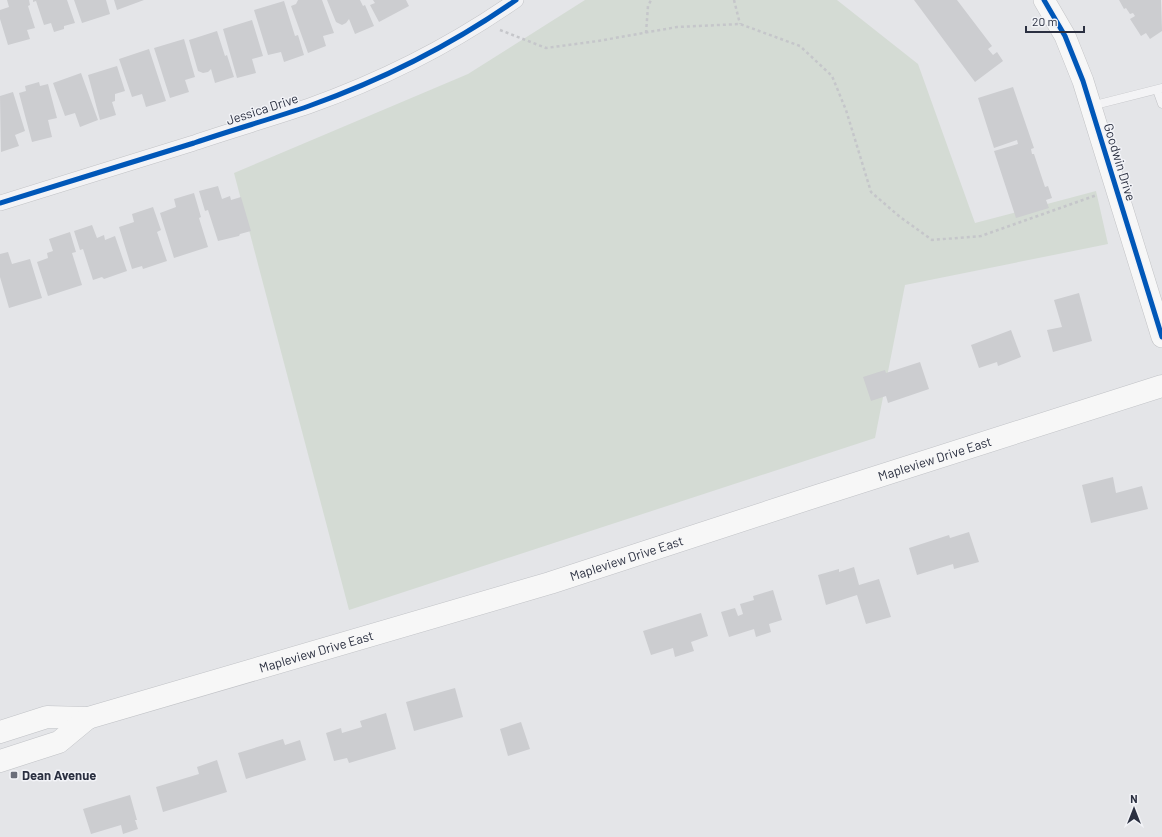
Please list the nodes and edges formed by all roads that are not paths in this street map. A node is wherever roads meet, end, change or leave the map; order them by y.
1 (516, 0) edge
2 (1044, 0) edge
3 (1160, 89) edge
4 (1162, 104) edge
5 (1091, 106) junction
6 (0, 203) edge
7 (1162, 337) edge
8 (1162, 386) edge
9 (88, 718) junction
10 (0, 732) edge
11 (0, 761) edge

1 - 6 street, Jessica Drive
2 - 5 street, Goodwin Drive
3 - 4 lane
3 - 5 lane
5 - 7 street, Goodwin Drive
8 - 9 main road, Mapleview Drive East
9 - 10 main road, Mapleview Drive East
9 - 11 main road, Mapleview Drive East

